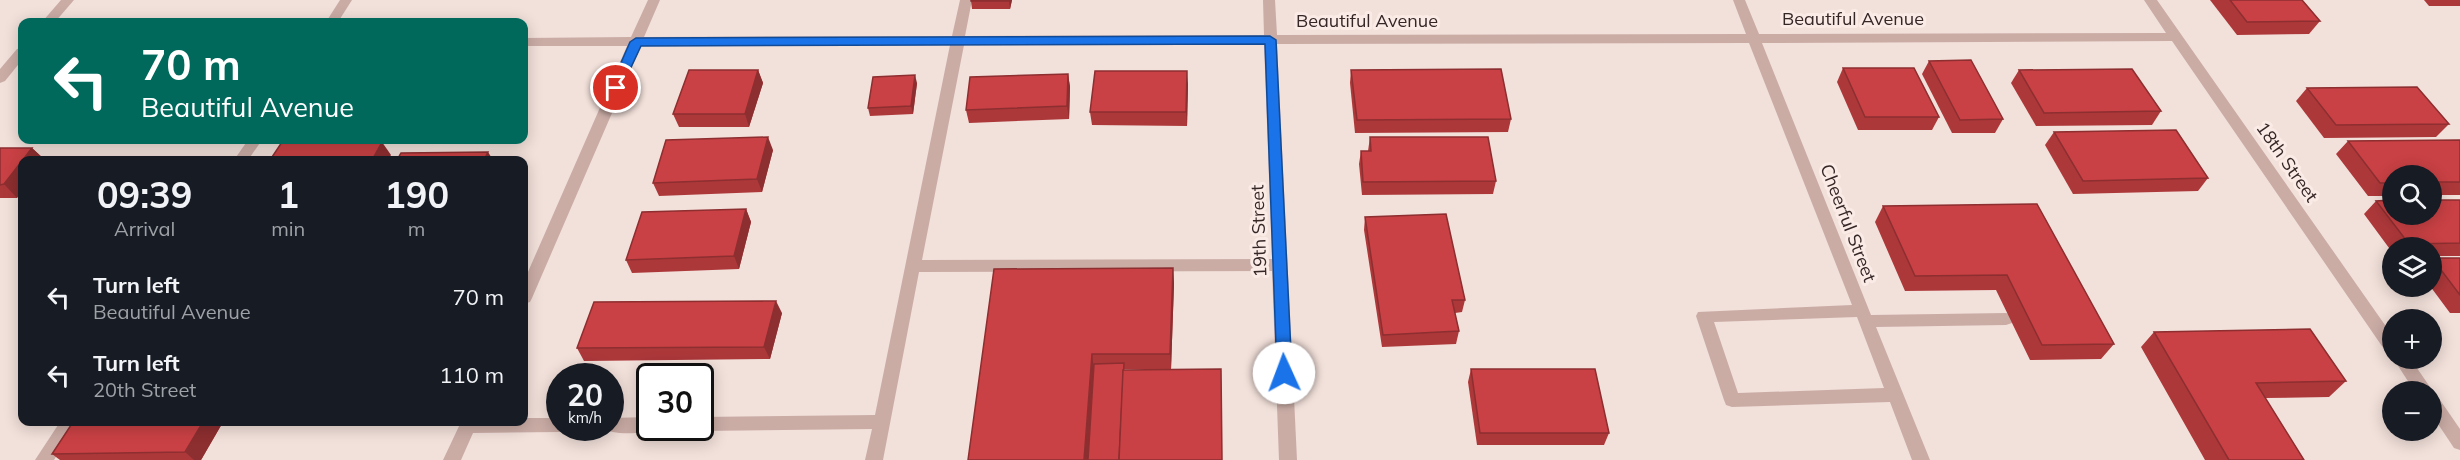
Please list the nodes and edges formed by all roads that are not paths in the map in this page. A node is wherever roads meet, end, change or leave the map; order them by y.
1 (68, 0) edge
2 (346, 0) edge
3 (654, 0) edge
4 (966, 0) edge
5 (1269, 0) edge
6 (1739, 0) edge
7 (2150, 0) edge
8 (52, 18) edge
9 (335, 18) edge
10 (2175, 37) junction
11 (1755, 38) junction
12 (1270, 40) junction
13 (958, 41) junction
14 (528, 42) edge
15 (636, 42) junction
16 (18, 57) edge
17 (0, 78) edge
18 (1280, 265) junction
19 (913, 266) junction
20 (528, 289) edge
21 (1864, 316) junction
22 (2006, 319) dead end
23 (2382, 333) edge
24 (1895, 395) junction
25 (2442, 417) edge
26 (882, 422) junction
27 (714, 424) edge
28 (528, 425) edge
29 (546, 425) edge
30 (66, 426) edge
31 (467, 426) edge
32 (2460, 443) edge
33 (44, 460) edge
34 (452, 460) edge
35 (874, 460) edge
36 (1288, 460) edge
37 (1921, 460) edge

1 - 8 street
2 - 9 street
3 - 15 street
4 - 13 street
5 - 12 street, 19th Street
6 - 11 street, Cheerful Street
7 - 10 street, 18th Street
10 - 11 street, Beautiful Avenue
10 - 23 street, 18th Street
11 - 12 street, Beautiful Avenue
11 - 21 street, Cheerful Street
12 - 13 street, Beautiful Avenue
12 - 18 street, 19th Street
13 - 15 street, Beautiful Avenue
13 - 19 street
14 - 15 street, Beautiful Avenue
15 - 20 street
16 - 17 street
18 - 19 street
18 - 36 street, 19th Street
19 - 26 street
21 - 22 street
21 - 24 street, Cheerful Street
21 - 24 street
24 - 37 street, Cheerful Street
25 - 32 street
26 - 27 street
26 - 35 street
28 - 29 street
30 - 33 street
31 - 34 street

